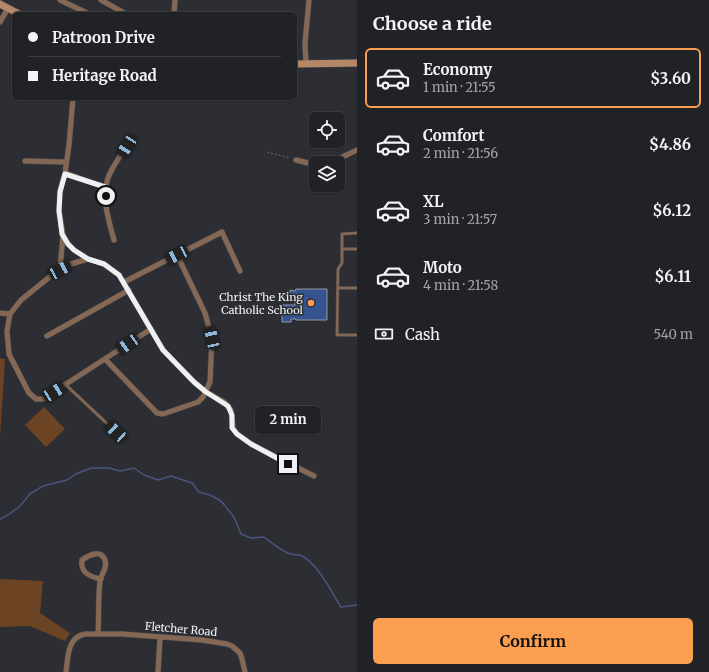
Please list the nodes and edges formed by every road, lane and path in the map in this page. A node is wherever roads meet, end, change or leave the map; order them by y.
1 (60, 0) edge
2 (101, 0) edge
3 (175, 0) edge
4 (309, 0) edge
5 (0, 4) edge
6 (8, 8) junction
7 (15, 12) edge
8 (85, 12) edge
9 (122, 12) edge
10 (174, 12) edge
11 (0, 22) edge
12 (357, 63) edge
13 (297, 64) edge
14 (306, 64) junction
15 (73, 100) edge
16 (127, 146) dead end
17 (357, 150) edge
18 (267, 152) dead end
19 (345, 156) edge
20 (296, 160) joint
21 (25, 161) dead end
22 (66, 162) junction
23 (309, 163) edge
24 (65, 174) junction
25 (105, 187) junction
26 (357, 233) edge
27 (62, 234) junction
28 (114, 240) dead end
29 (342, 249) junction
30 (357, 249) edge
31 (177, 255) junction
32 (88, 259) junction
33 (60, 270) junction
34 (240, 271) dead end
35 (124, 282) junction
36 (338, 288) junction
37 (357, 288) edge
38 (128, 290) junction
39 (0, 313) edge
40 (10, 314) junction
41 (151, 329) junction
42 (357, 335) edge
43 (47, 336) dead end
44 (105, 359) junction
45 (65, 385) junction
46 (206, 392) junction
47 (116, 432) dead end
48 (314, 476) dead end
49 (101, 579) junction
50 (98, 634) junction
51 (160, 638) junction
52 (66, 672) edge
53 (158, 672) edge
54 (244, 672) edge

1 - 8 street
2 - 9 street
3 - 10 street
4 - 14 street
5 - 6 main road
6 - 7 main road
6 - 11 street
12 - 14 main road
13 - 14 main road
15 - 22 street
16 - 25 street
17 - 19 street
18 - 20 path
20 - 23 street
21 - 22 street
22 - 24 street
24 - 25 street
24 - 27 street
25 - 28 street
26 - 29 lane
27 - 32 street
27 - 33 street
29 - 30 lane
29 - 36 lane
31 - 34 street
31 - 35 street
31 - 46 street
32 - 33 street
32 - 35 street
33 - 40 street
35 - 38 street
36 - 37 lane
36 - 42 lane
38 - 41 street
38 - 43 street
39 - 40 street
40 - 45 street
41 - 44 street
41 - 46 street
44 - 45 street
44 - 46 street
45 - 47 lane
46 - 48 street
49 - 49 street
49 - 50 street
50 - 51 street, Fletcher Road
50 - 52 street, Fletcher Road
51 - 53 street
51 - 54 street, Fletcher Road

